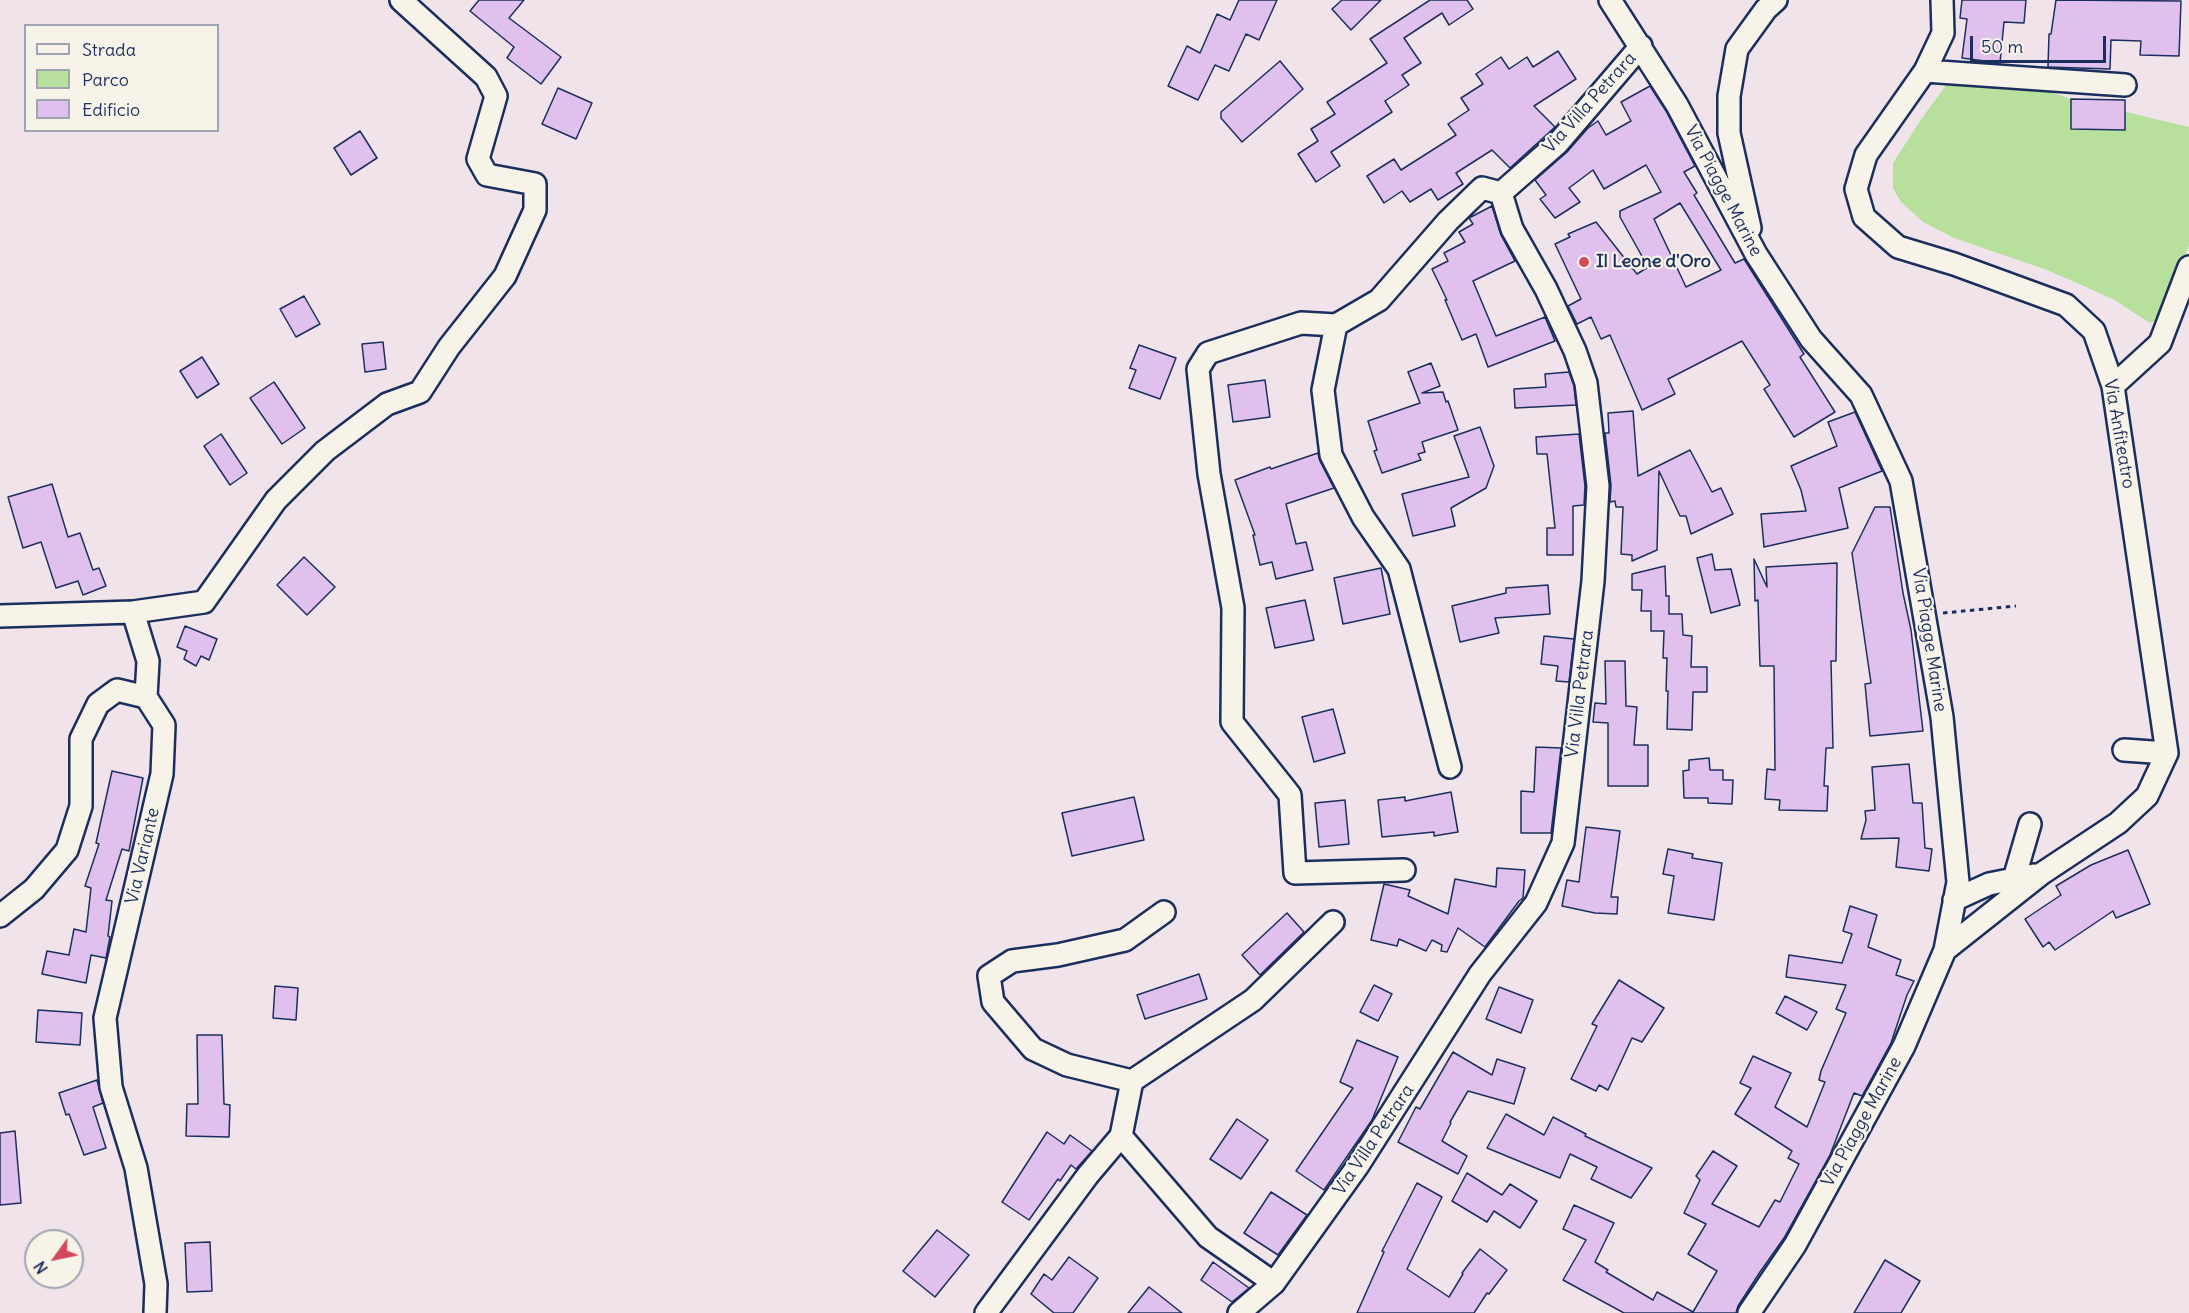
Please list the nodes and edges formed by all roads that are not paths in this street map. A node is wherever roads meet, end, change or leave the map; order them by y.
1 (401, 0) edge
2 (1610, 0) edge
3 (1776, 0) edge
4 (1942, 0) edge
5 (1641, 46) junction
6 (1924, 71) junction
7 (2125, 85) dead end
8 (1501, 193) junction
9 (1756, 254) junction
10 (2189, 267) edge
11 (1336, 325) junction
12 (2113, 386) junction
13 (133, 612) junction
14 (0, 616) edge
15 (146, 698) junction
16 (2124, 750) dead end
17 (2167, 753) junction
18 (1450, 767) dead end
19 (2030, 824) dead end
20 (1404, 870) dead end
21 (2040, 874) junction
22 (2014, 879) junction
23 (1954, 900) junction
24 (1164, 912) dead end
25 (0, 916) edge
26 (1333, 922) dead end
27 (1945, 950) junction
28 (1132, 1081) junction
29 (1121, 1136) junction
30 (1274, 1283) junction
31 (155, 1313) edge
32 (986, 1313) edge
33 (1239, 1313) edge
34 (1749, 1313) edge

1 - 13 street
2 - 5 street, Via Piagge Marine
3 - 9 street
4 - 6 street, Via Anfiteatro
5 - 8 street, Via Villa Petrara
5 - 9 street, Via Piagge Marine
6 - 7 street
6 - 12 street, Via Anfiteatro
8 - 11 street
8 - 30 street, Via Villa Petrara
9 - 23 street, Via Piagge Marine
10 - 12 street
11 - 18 street
11 - 20 street
12 - 17 street, Via Anfiteatro
13 - 14 street
13 - 15 street
15 - 25 street
15 - 31 street, Via Variante
16 - 17 street
17 - 21 street
19 - 22 street
21 - 22 street
21 - 27 street
22 - 23 street
23 - 27 street, Via Piagge Marine
24 - 28 street
26 - 28 street
27 - 34 street, Via Piagge Marine
28 - 29 street
29 - 30 street
29 - 32 street
30 - 33 street, Via Villa Petrara

